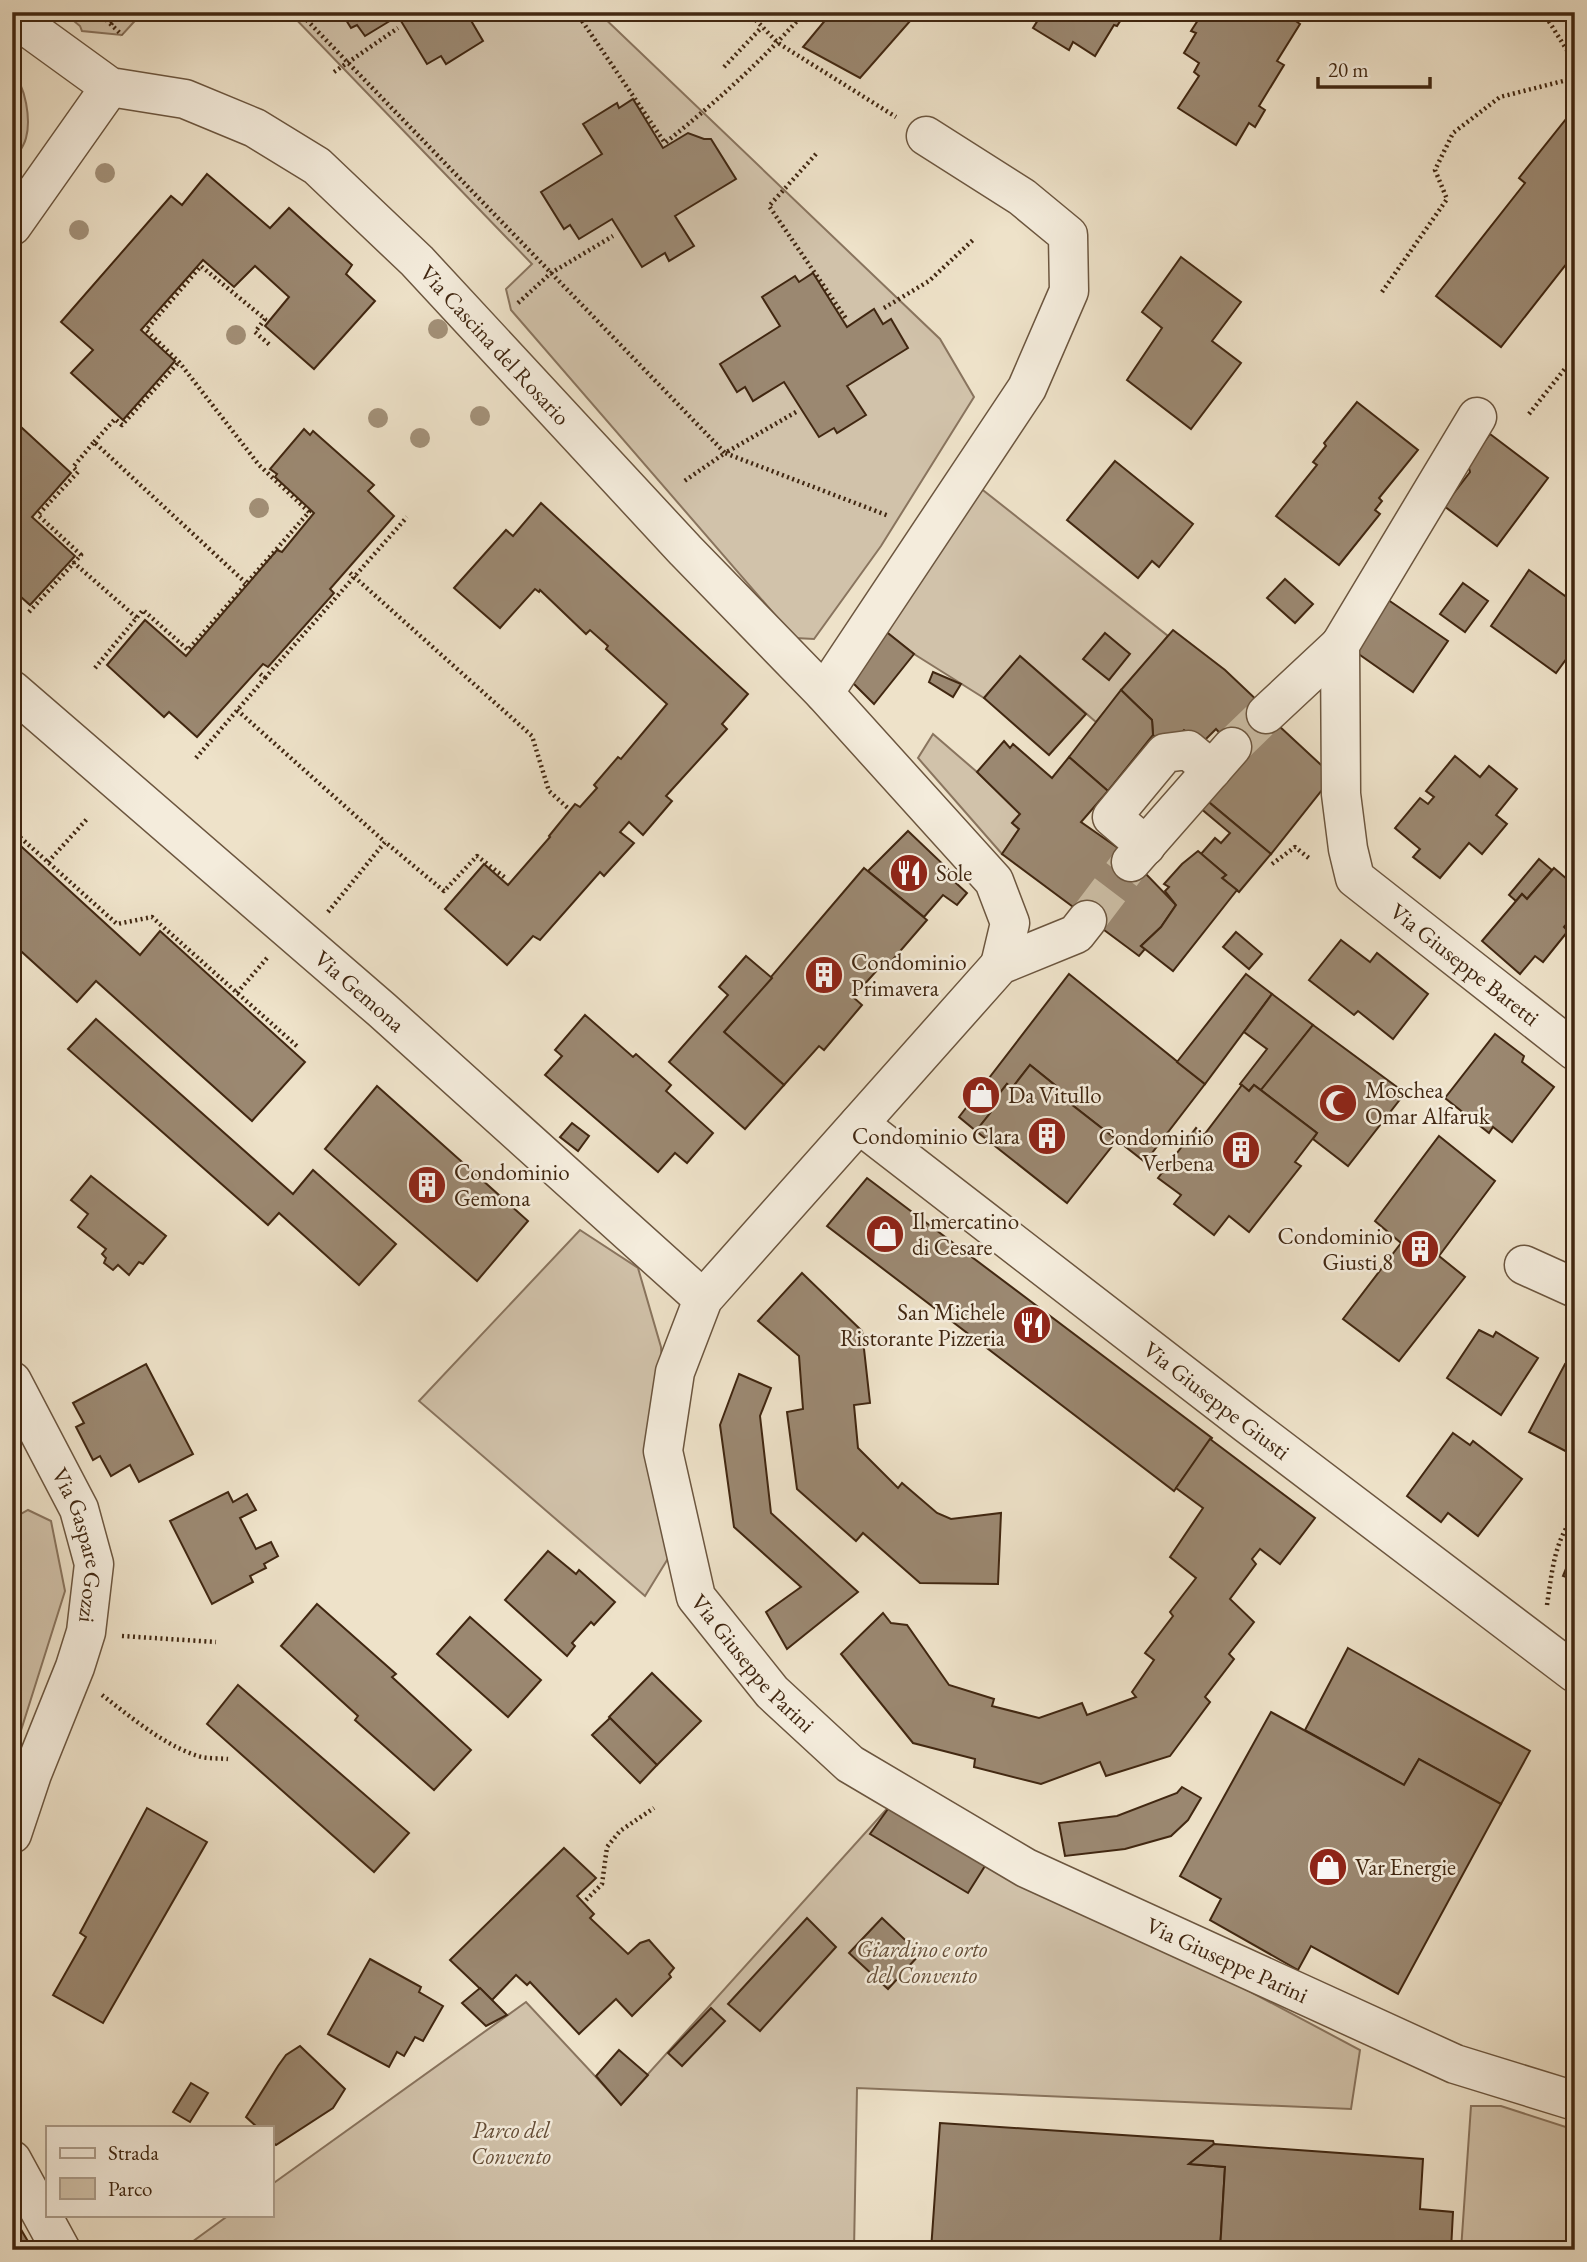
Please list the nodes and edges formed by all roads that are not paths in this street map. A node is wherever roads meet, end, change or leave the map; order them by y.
1 (12, 16) edge
2 (110, 87) junction
3 (926, 136) road end
4 (12, 226) edge
5 (1477, 417) dead end
6 (1340, 645) junction
7 (12, 690) edge
8 (824, 692) junction
9 (1266, 714) tunnel mouth
10 (1222, 758) tunnel mouth
11 (1138, 854) tunnel mouth
12 (1087, 920) tunnel mouth
13 (1000, 965) junction
14 (1575, 1051) edge
15 (859, 1124) junction
16 (1524, 1265) dead end
17 (1575, 1288) edge
18 (703, 1299) junction
19 (12, 1381) edge
20 (1575, 1673) edge
21 (12, 1834) edge
22 (1575, 2102) edge
23 (12, 2160) edge
24 (61, 2250) edge

1 - 2 street
2 - 4 street
2 - 8 street, Via Cascina del Rosario
3 - 8 street
5 - 6 street
6 - 9 street
6 - 14 street, Via Giuseppe Baretti
7 - 18 street, Via Gemona
8 - 13 street, Via Cascina del Rosario
10 - 11 street
12 - 13 street, Via Giuseppe Parini
13 - 15 street, Via Giuseppe Parini
15 - 18 street, Via Giuseppe Parini
15 - 20 street, Via Giuseppe Giusti
16 - 17 street
18 - 22 street, Via Giuseppe Parini
19 - 21 street, Via Gaspare Gozzi
23 - 24 street

